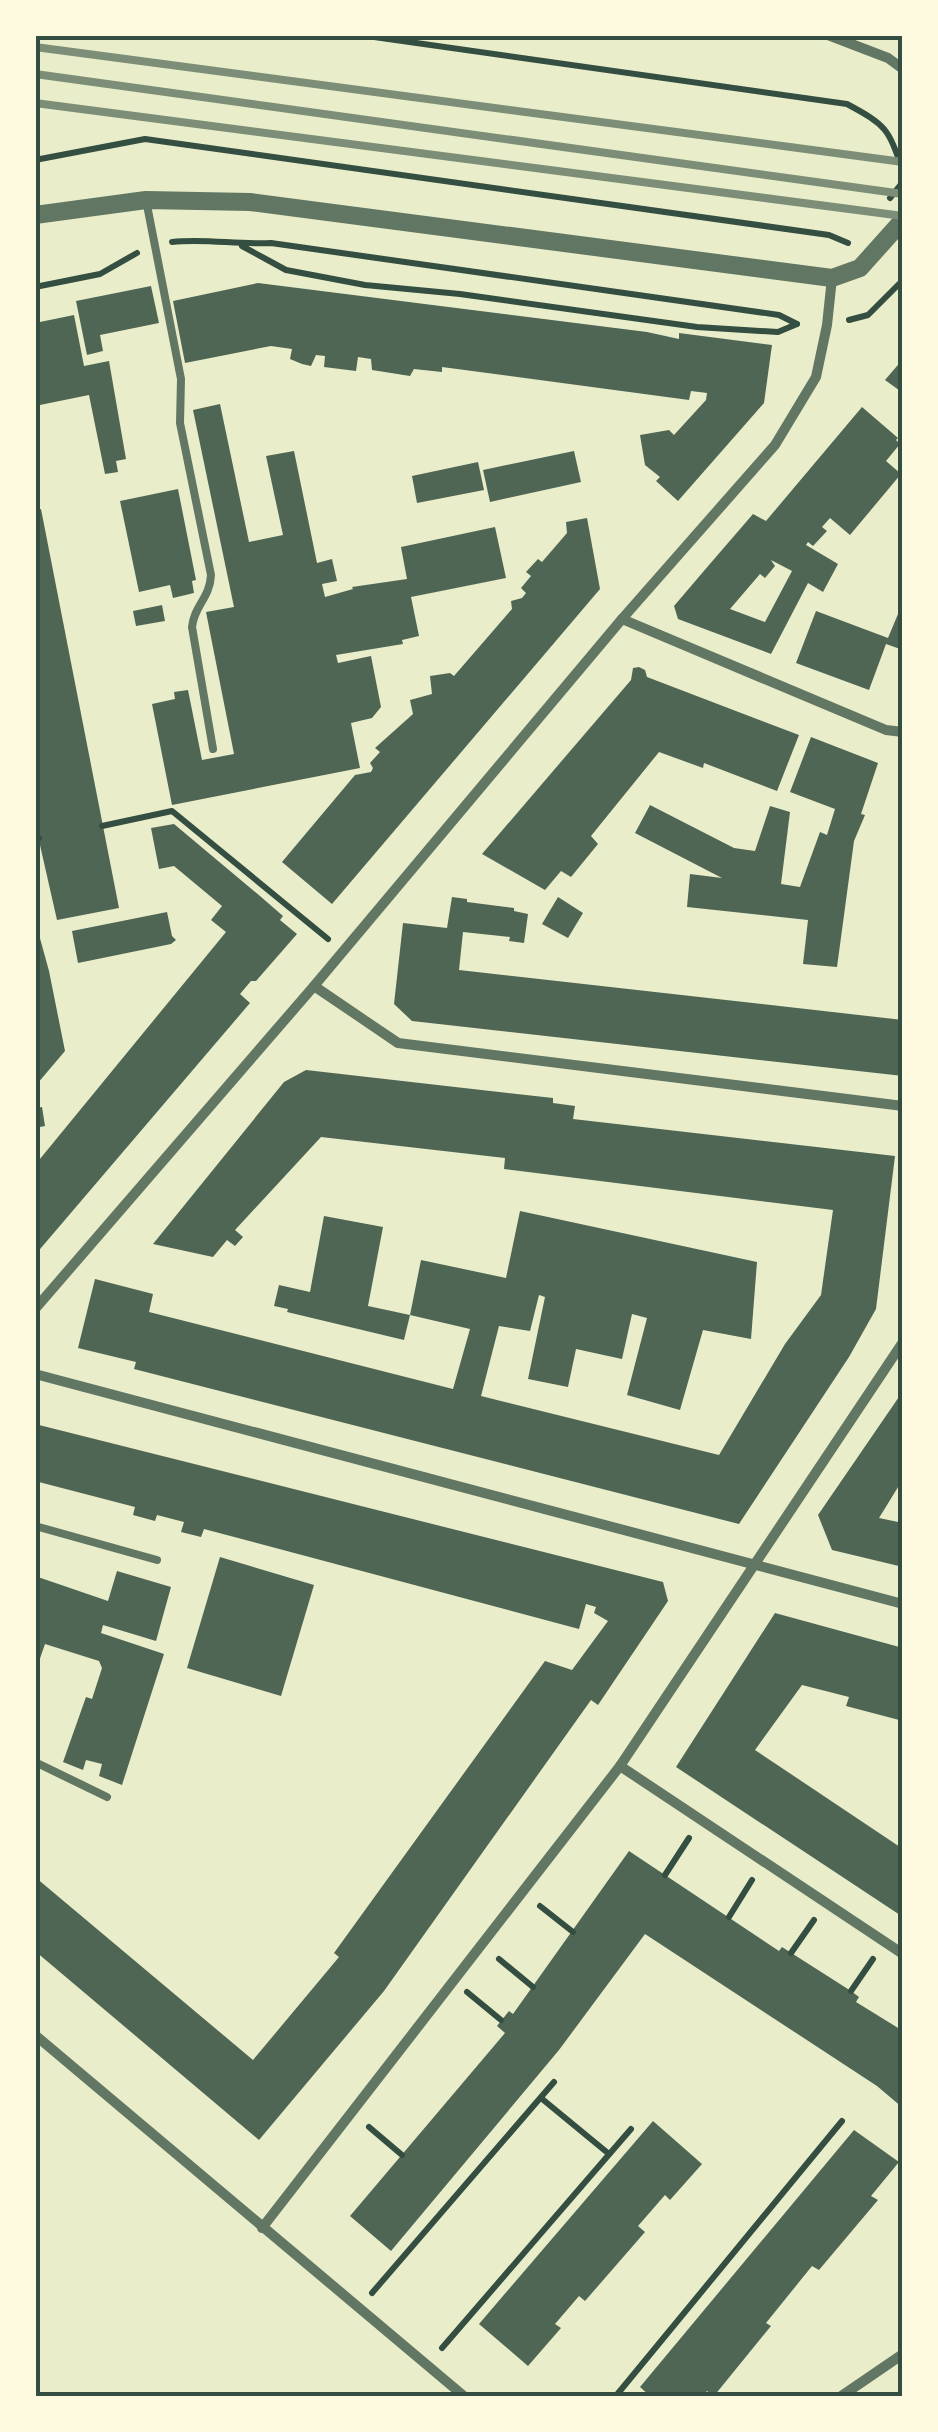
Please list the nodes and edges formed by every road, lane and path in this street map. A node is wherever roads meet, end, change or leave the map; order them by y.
1 (360, 35) edge
2 (828, 35) edge
3 (903, 69) edge
4 (35, 160) edge
5 (903, 171) edge
6 (146, 200) junction
7 (35, 215) edge
8 (903, 220) edge
9 (852, 245) dead end
10 (832, 278) junction
11 (796, 324) joint
12 (622, 619) junction
13 (903, 732) edge
14 (213, 749) dead end
15 (102, 826) dead end
16 (342, 951) junction
17 (314, 986) junction
18 (903, 1106) edge
19 (35, 1309) edge
20 (903, 1342) edge
21 (35, 1374) edge
22 (35, 1526) edge
23 (157, 1560) dead end
24 (751, 1565) junction
25 (903, 1604) edge
26 (35, 1762) edge
27 (620, 1766) junction
28 (108, 1797) dead end
29 (701, 1820) junction
30 (764, 1862) junction
31 (665, 1874) dead end
32 (523, 1894) junction
33 (826, 1903) junction
34 (729, 1917) dead end
35 (573, 1932) dead end
36 (884, 1941) junction
37 (482, 1946) junction
38 (791, 1953) dead end
39 (903, 1954) edge
40 (455, 1982) junction
41 (534, 1986) dead end
42 (851, 1992) dead end
43 (501, 2020) dead end
44 (35, 2035) edge
45 (554, 2082) dead end
46 (541, 2098) junction
47 (352, 2113) junction
48 (842, 2121) dead end
49 (631, 2129) dead end
50 (609, 2154) junction
51 (402, 2155) dead end
52 (262, 2228) junction
53 (360, 2307) junction
54 (903, 2354) edge
55 (428, 2364) junction
56 (465, 2397) edge
57 (615, 2397) edge
58 (840, 2397) edge

1 - 5 path
2 - 3 street
4 - 9 path
6 - 7 street
6 - 10 street
6 - 14 lane
8 - 10 street
10 - 12 street
11 - 11 path
12 - 13 street
12 - 16 street
15 - 16 path
16 - 17 street
17 - 18 street
17 - 19 street
20 - 24 street
21 - 24 street
22 - 23 lane
24 - 25 street
24 - 27 street
26 - 28 lane
27 - 29 street
27 - 32 street
29 - 30 street
29 - 31 path
30 - 33 street
30 - 34 path
32 - 35 path
32 - 37 street
33 - 36 street
33 - 38 path
36 - 39 street
36 - 42 path
37 - 40 street
37 - 41 path
40 - 43 path
40 - 47 street
44 - 52 street
45 - 46 path
46 - 50 path
46 - 53 path
47 - 51 path
47 - 52 street
48 - 57 path
49 - 50 path
50 - 55 path
52 - 53 street
53 - 55 street
54 - 58 street
55 - 56 street

